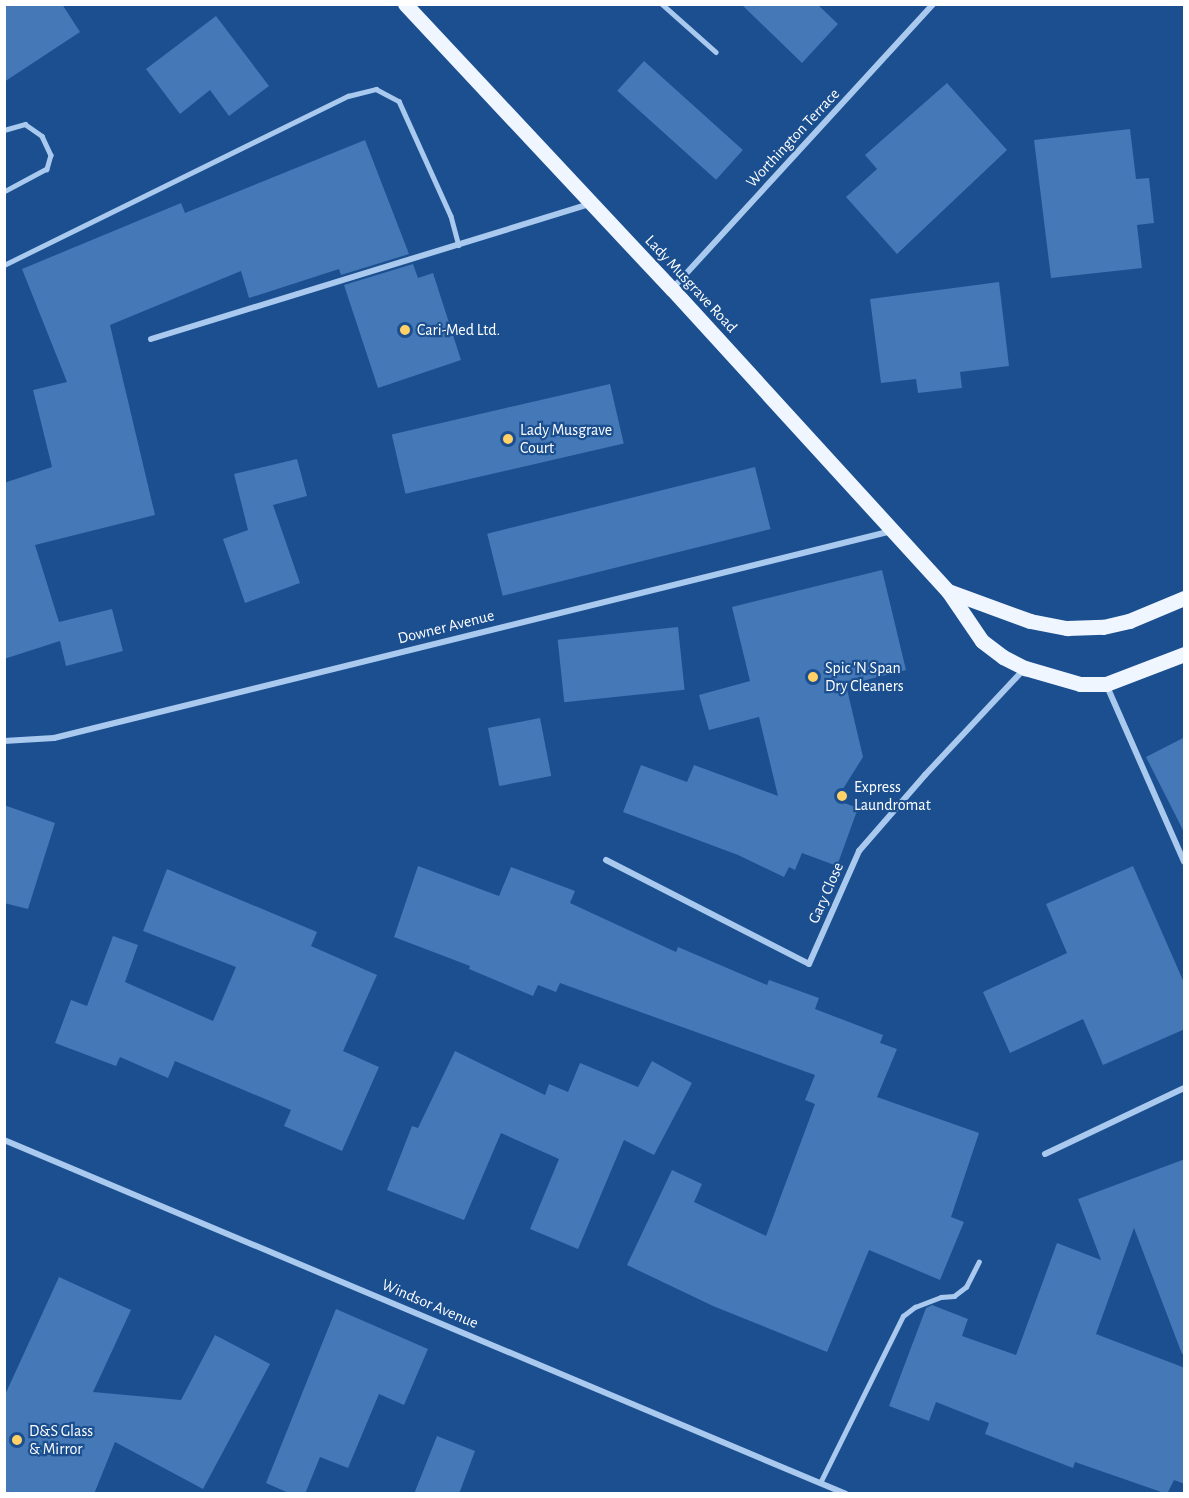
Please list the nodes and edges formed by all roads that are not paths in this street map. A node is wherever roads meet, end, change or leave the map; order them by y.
1 (405, 4) edge
2 (662, 4) edge
3 (933, 4) edge
4 (716, 52) dead end
5 (4, 130) edge
6 (4, 192) edge
7 (592, 204) junction
8 (459, 245) junction
9 (4, 265) edge
10 (672, 289) junction
11 (151, 339) dead end
12 (893, 531) junction
13 (948, 591) junction
14 (1185, 598) edge
15 (1185, 654) edge
16 (1025, 668) junction
17 (1106, 684) junction
18 (4, 741) edge
19 (606, 860) dead end
20 (1185, 862) edge
21 (1185, 1088) edge
22 (4, 1140) edge
23 (1045, 1154) dead end
24 (979, 1262) dead end
25 (820, 1483) junction
26 (846, 1494) edge

1 - 7 main road, Lady Musgrave Road
2 - 4 lane
3 - 10 street, Worthington Terrace
5 - 6 lane
7 - 8 street
7 - 10 main road, Lady Musgrave Road
8 - 9 lane
8 - 11 street
10 - 12 main road, Lady Musgrave Road
12 - 13 main road, Lady Musgrave Road
12 - 18 street, Downer Avenue
13 - 14 main road, Lady Musgrave Road
13 - 16 main road, Lady Musgrave Road
15 - 17 main road, Lady Musgrave Road
16 - 17 main road, Lady Musgrave Road
16 - 19 street, Gary Close
17 - 20 street
21 - 23 street
22 - 25 street, Windsor Avenue
24 - 25 lane
25 - 26 street, Windsor Avenue

